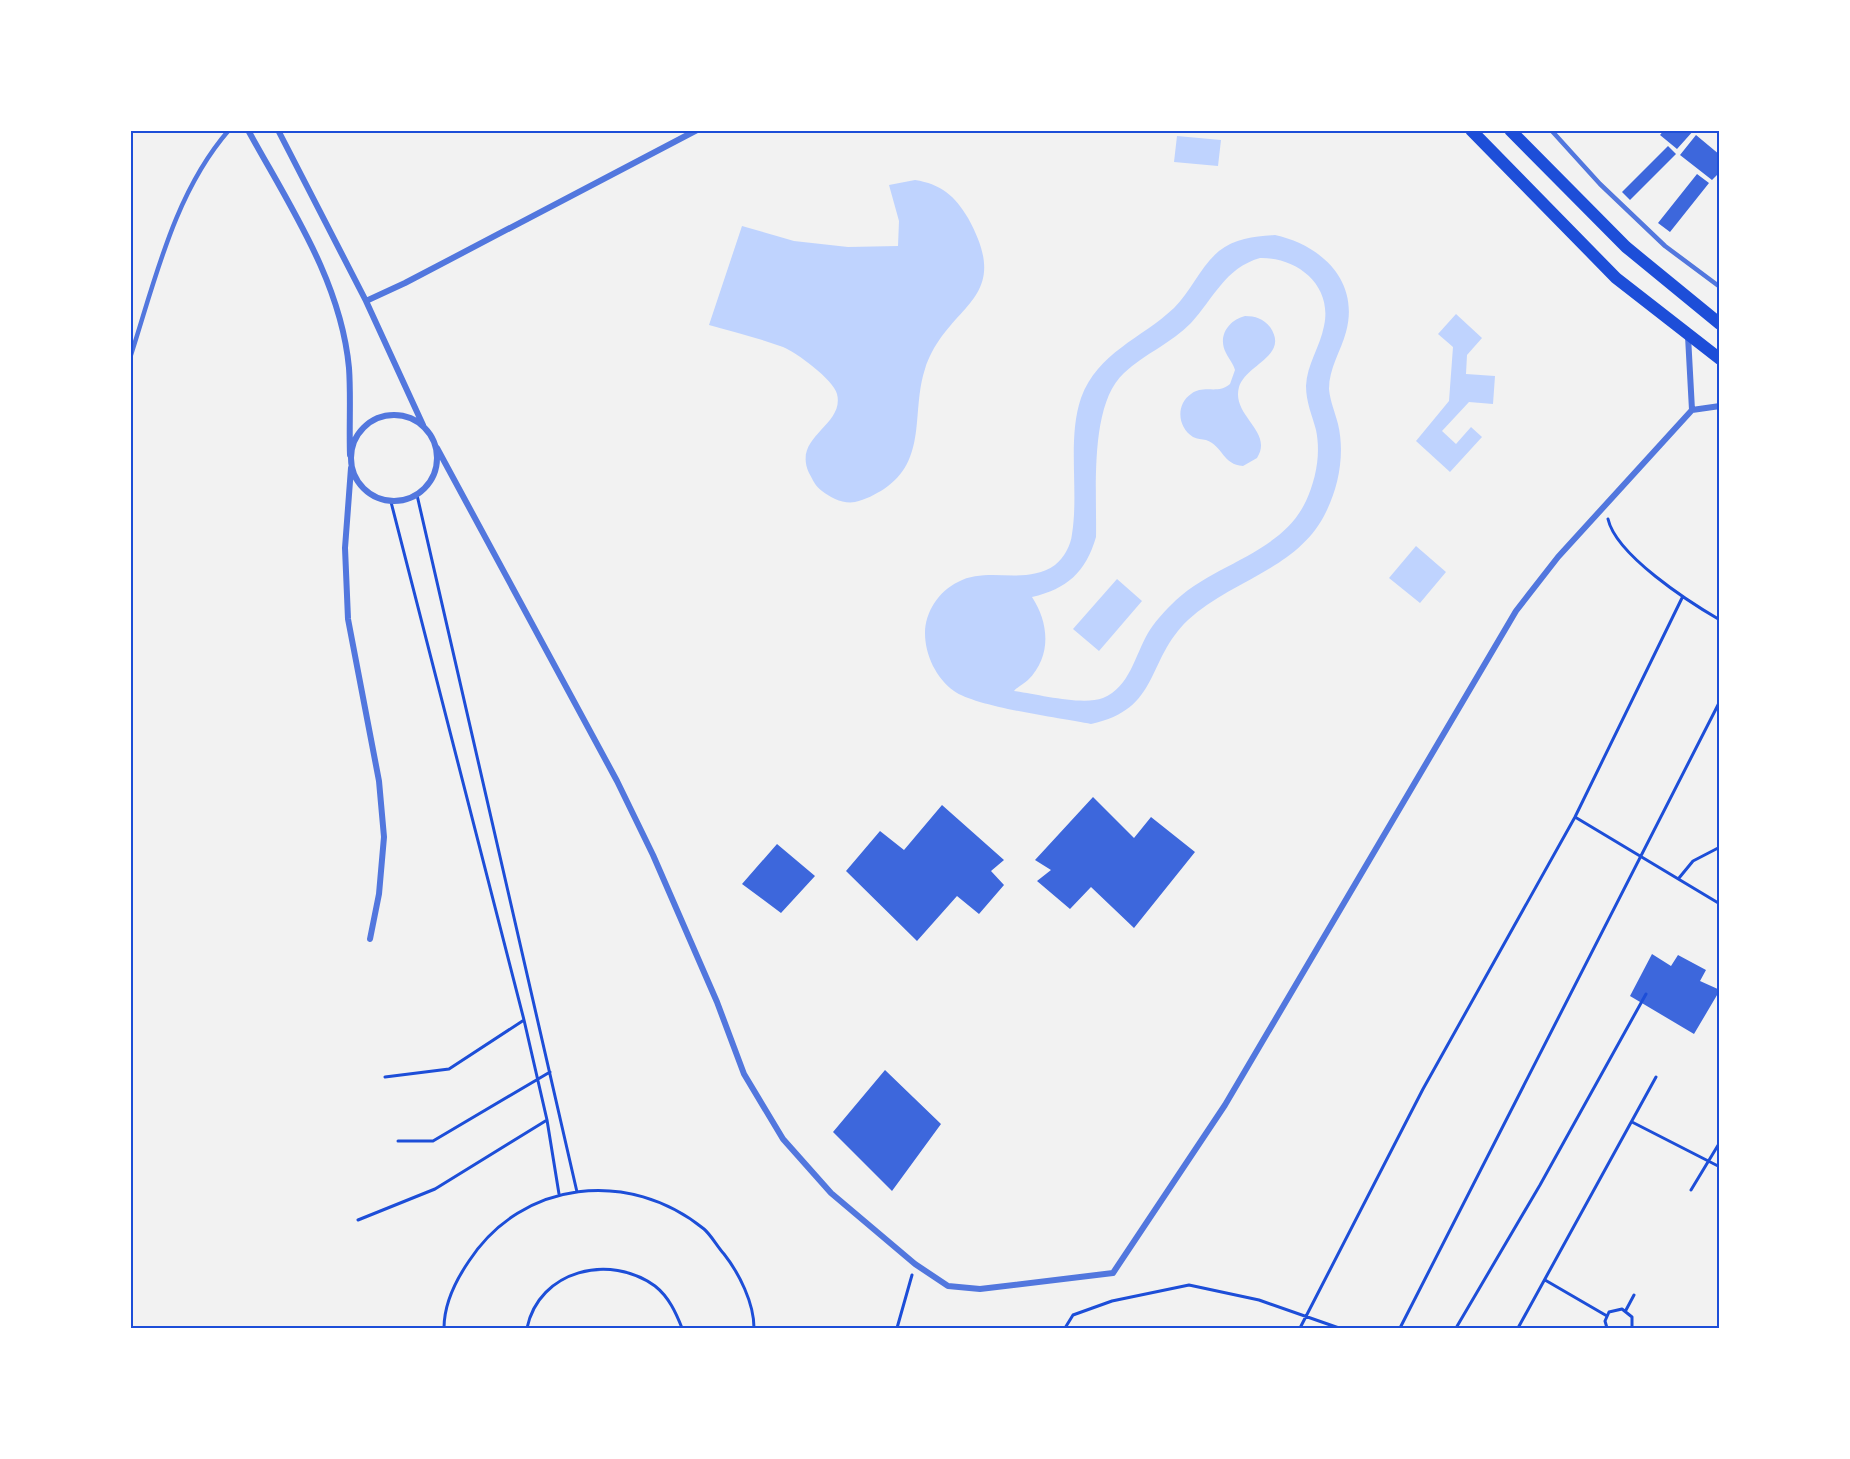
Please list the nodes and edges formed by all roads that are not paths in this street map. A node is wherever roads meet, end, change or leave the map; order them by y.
1 (229, 130) edge
2 (248, 130) edge
3 (278, 130) edge
4 (697, 130) edge
5 (1471, 130) edge
6 (1510, 130) edge
7 (1551, 130) edge
8 (1719, 287) edge
9 (366, 301) junction
10 (1719, 324) edge
11 (1688, 336) junction
12 (130, 358) edge
13 (1719, 359) edge
14 (1719, 405) edge
15 (1692, 410) junction
16 (423, 425) junction
17 (437, 448) junction
18 (350, 455) junction
19 (351, 468) junction
20 (370, 939) dead end

1 - 12 lane
2 - 18 street
3 - 9 street
4 - 9 street
5 - 11 main road
6 - 10 main road
7 - 8 lane
9 - 16 street
11 - 13 main road
11 - 15 street
14 - 15 street
15 - 17 street
16 - 17 street
16 - 18 street
17 - 19 street
18 - 19 street
19 - 20 street

